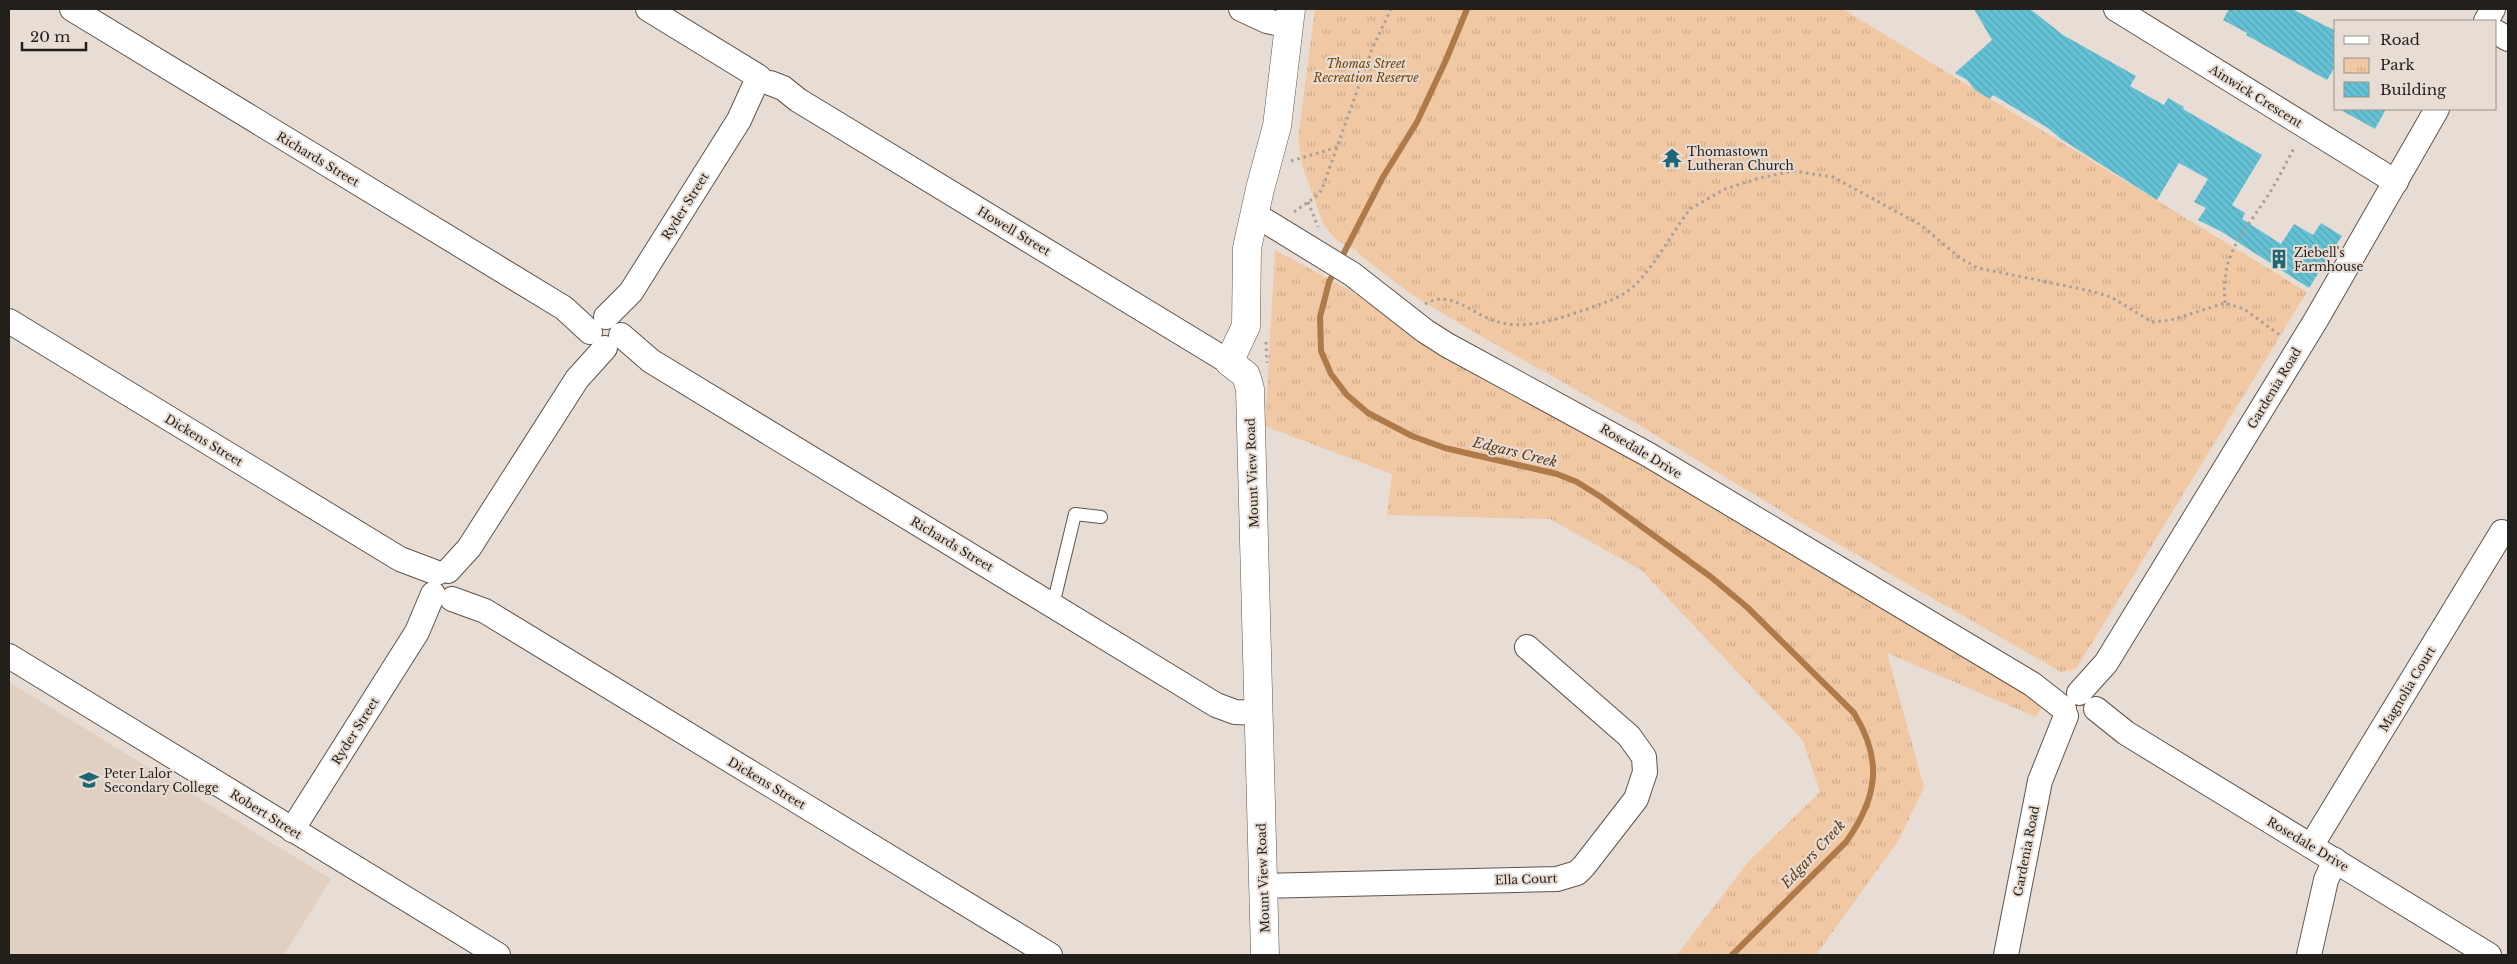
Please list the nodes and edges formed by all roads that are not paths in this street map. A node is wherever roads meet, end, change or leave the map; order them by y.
1 (72, 9) edge
2 (648, 9) edge
3 (1241, 9) edge
4 (2116, 9) edge
5 (2493, 9) edge
6 (1290, 17) edge
7 (2487, 20) edge
8 (2497, 33) edge
9 (2508, 39) edge
10 (761, 86) junction
11 (2436, 110) edge
12 (2396, 182) junction
13 (1254, 214) junction
14 (9, 321) edge
15 (606, 333) junction
16 (1230, 362) junction
17 (1101, 517) dead end
18 (2502, 532) dead end
19 (446, 587) junction
20 (1053, 605) junction
21 (1527, 647) dead end
22 (9, 656) edge
23 (2080, 709) junction
24 (1258, 713) junction
25 (292, 830) junction
26 (2311, 846) junction
27 (2335, 860) junction
28 (1264, 886) junction
29 (498, 955) edge
30 (1050, 955) edge
31 (1265, 955) edge
32 (2006, 955) edge
33 (2309, 955) edge
34 (2489, 955) edge

1 - 15 street, Richards Street
2 - 10 street, Howell Street
3 - 6 street
4 - 12 street, Ainwick Crescent
5 - 7 street
6 - 13 street
8 - 9 street
10 - 15 street, Ryder Street
10 - 16 street, Howell Street
11 - 12 street, Gardenia Road
12 - 23 street, Gardenia Road
13 - 16 street
13 - 23 street, Rosedale Drive
14 - 19 street, Dickens Street
15 - 19 street, Ryder Street
15 - 20 street, Richards Street
16 - 24 street, Mount View Road
17 - 20 lane
18 - 26 street, Magnolia Court
19 - 25 street, Ryder Street
19 - 30 street, Dickens Street
20 - 24 street, Richards Street
21 - 28 street, Ella Court
22 - 25 street, Robert Street
23 - 26 street, Rosedale Drive
23 - 32 street, Gardenia Road
24 - 28 street, Mount View Road
25 - 29 street, Robert Street
26 - 27 street, Rosedale Drive
27 - 33 street
27 - 34 street, Rosedale Drive
28 - 31 street, Mount View Road

